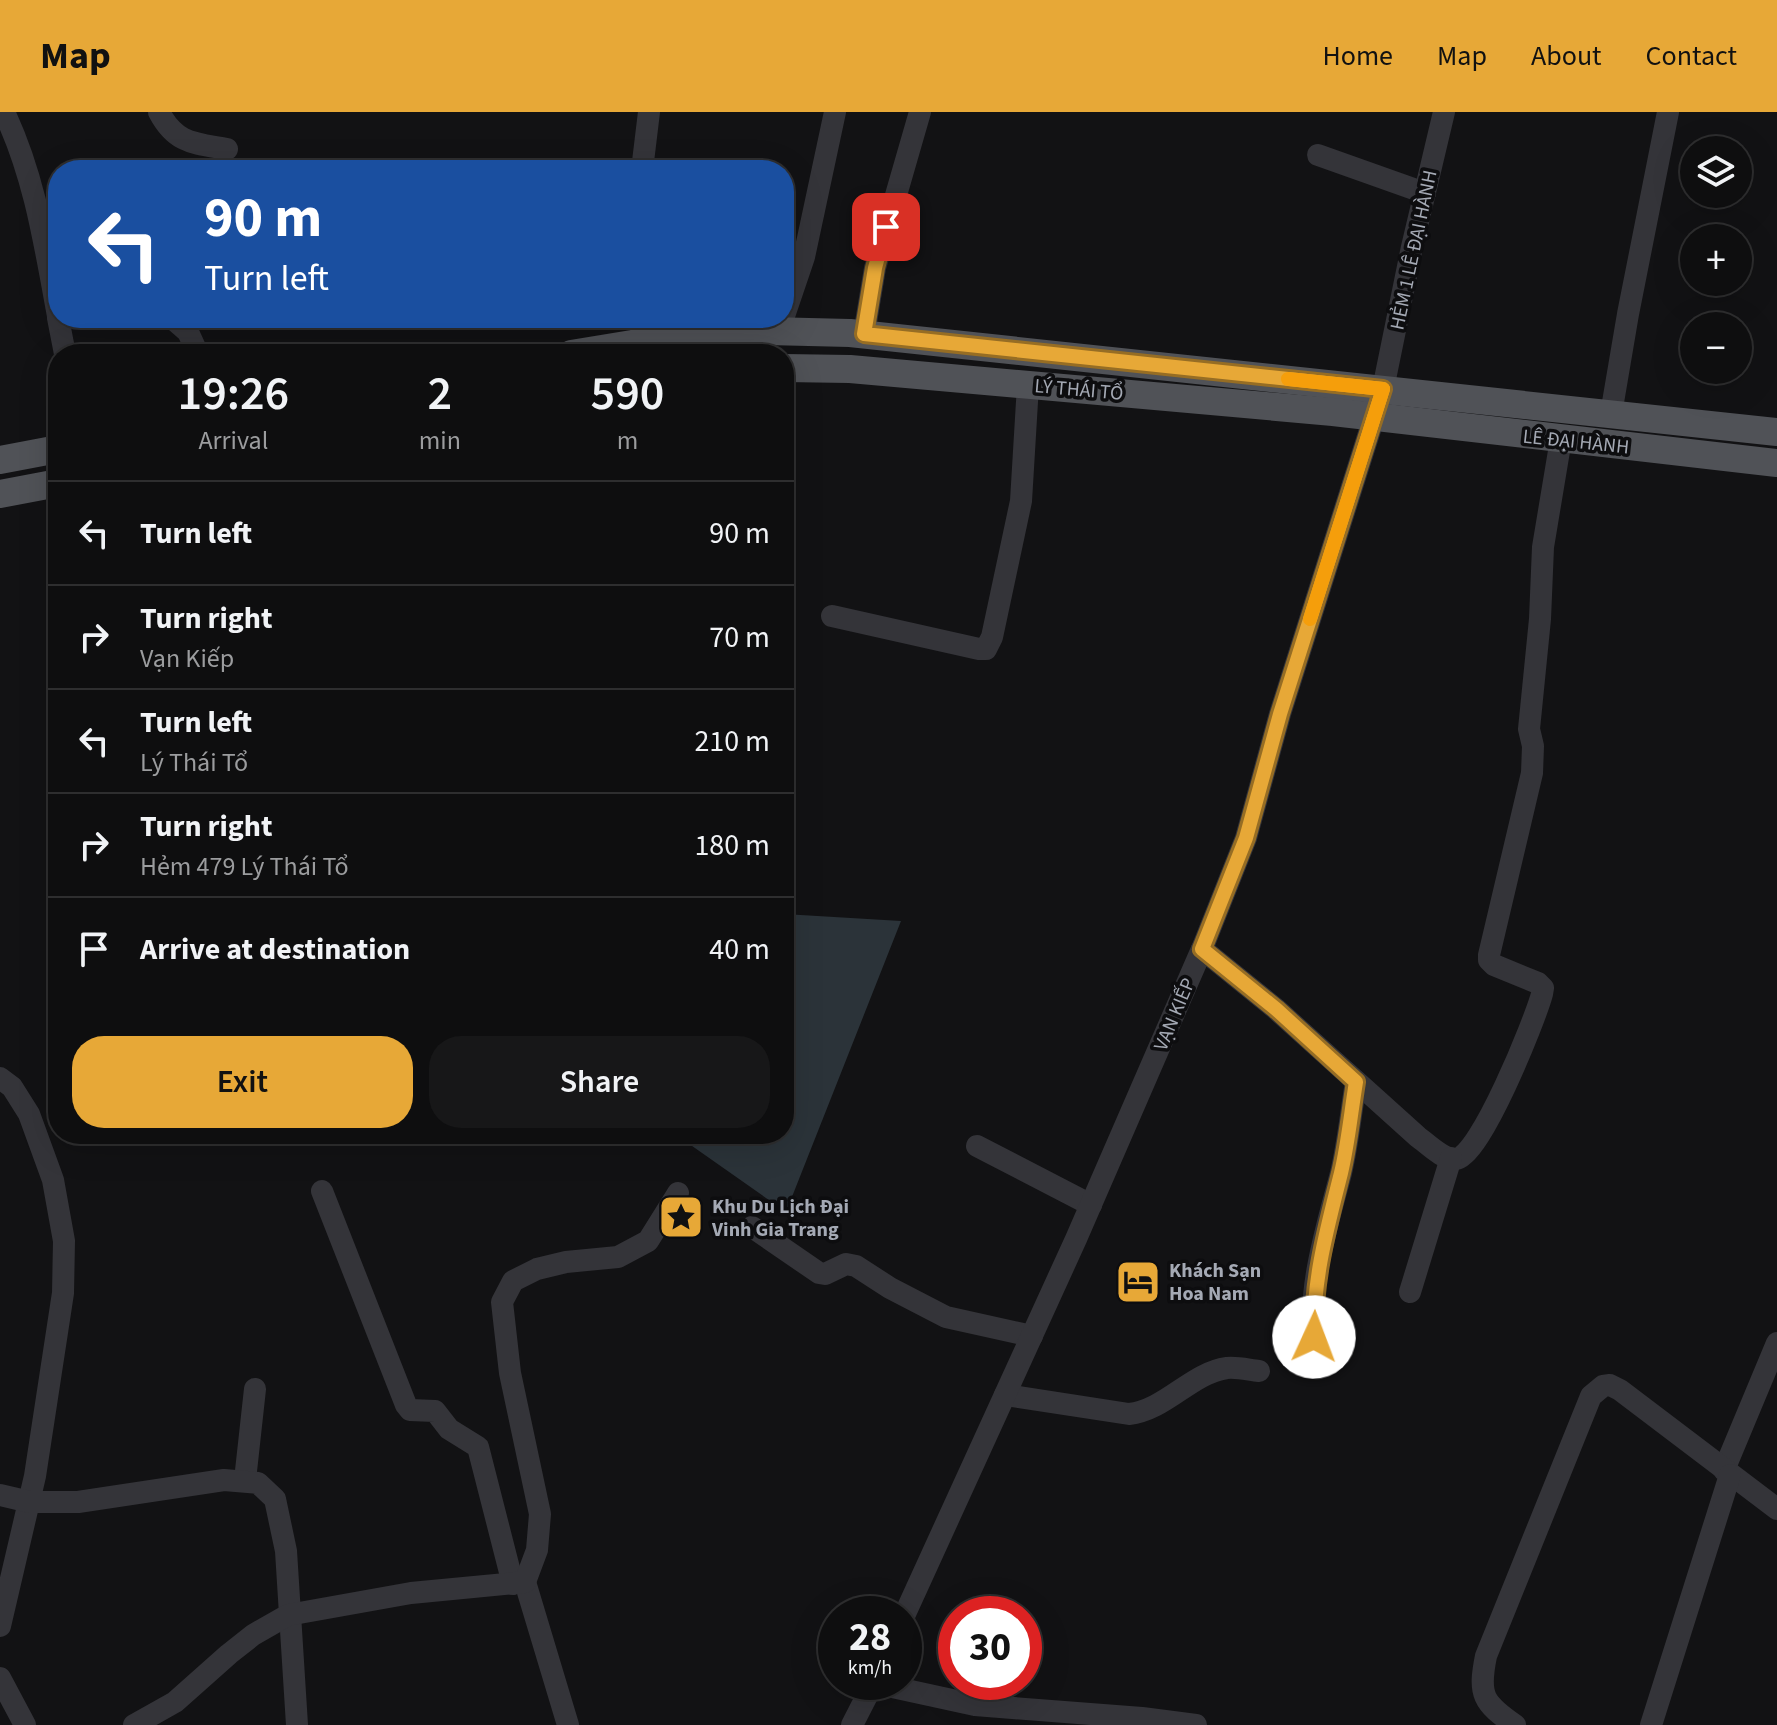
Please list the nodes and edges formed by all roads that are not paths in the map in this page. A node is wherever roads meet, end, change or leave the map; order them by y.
1 (4, 112) edge
2 (159, 112) edge
3 (649, 112) edge
4 (835, 112) edge
5 (920, 112) edge
6 (1444, 112) edge
7 (1668, 112) edge
8 (227, 149) dead end
9 (1318, 155) dead end
10 (643, 160) edge
11 (1425, 193) junction
12 (48, 261) edge
13 (794, 287) edge
14 (794, 324) edge
15 (676, 328) edge
16 (641, 330) edge
17 (864, 334) junction
18 (600, 344) edge
19 (794, 368) edge
20 (1028, 385) junction
21 (1383, 389) junction
22 (1611, 414) junction
23 (1374, 418) junction
24 (1777, 432) edge
25 (1561, 439) junction
26 (48, 451) edge
27 (0, 460) edge
28 (1777, 463) edge
29 (48, 485) edge
30 (0, 494) edge
31 (832, 616) dead end
32 (1202, 949) junction
33 (0, 1078) edge
34 (1356, 1082) junction
35 (977, 1146) dead end
36 (1451, 1158) junction
37 (322, 1191) dead end
38 (678, 1193) dead end
39 (1091, 1205) junction
40 (752, 1227) dead end
41 (1410, 1292) dead end
42 (1032, 1336) junction
43 (1777, 1343) edge
44 (1319, 1347) dead end
45 (1259, 1371) dead end
46 (255, 1389) dead end
47 (1005, 1395) junction
48 (1727, 1473) junction
49 (245, 1480) junction
50 (0, 1495) edge
51 (30, 1502) junction
52 (1777, 1509) edge
53 (519, 1583) junction
54 (913, 1596) edge
55 (288, 1615) junction
56 (0, 1626) edge
57 (0, 1678) edge
58 (922, 1693) edge
59 (865, 1700) edge
60 (25, 1725) edge
61 (134, 1725) edge
62 (297, 1725) edge
63 (568, 1725) edge
64 (852, 1725) edge
65 (1196, 1725) edge
66 (1515, 1725) edge
67 (1651, 1725) edge

1 - 12 street
2 - 8 street
3 - 10 street
4 - 13 street
5 - 17 street
6 - 11 street, HẺM 1 LÊ ĐẠI HÀNH
7 - 22 street
9 - 11 street
11 - 21 street, HẺM 1 LÊ ĐẠI HÀNH
14 - 17 main road, LÝ THÁI TỔ
15 - 16 main road, LÝ THÁI TỔ
16 - 18 main road, LÝ THÁI TỔ
17 - 21 main road, LÝ THÁI TỔ
19 - 20 main road, LÝ THÁI TỔ
20 - 23 main road, LÝ THÁI TỔ
20 - 31 street
21 - 22 main road, LÊ ĐẠI HÀNH
21 - 23 street, VẠN KIẾP
22 - 24 main road, LÊ ĐẠI HÀNH
23 - 25 main road, LÊ ĐẠI HÀNH
23 - 32 street, VẠN KIẾP
25 - 28 main road, LÊ ĐẠI HÀNH
25 - 36 street
26 - 27 main road
29 - 30 main road
32 - 34 street
32 - 39 street, VẠN KIẾP
33 - 51 street
34 - 36 street
34 - 44 street
35 - 39 street
36 - 41 street
37 - 53 street
38 - 53 street
39 - 42 street, VẠN KIẾP
40 - 42 street
42 - 47 street, VẠN KIẾP
43 - 48 street
45 - 47 street
46 - 49 street
47 - 54 street, VẠN KIẾP
48 - 52 street
48 - 66 street
48 - 67 street
49 - 51 street
49 - 55 street
50 - 51 street
51 - 56 street
53 - 55 street
53 - 63 street
55 - 61 street
55 - 62 street
57 - 60 street
58 - 65 street
59 - 64 street

